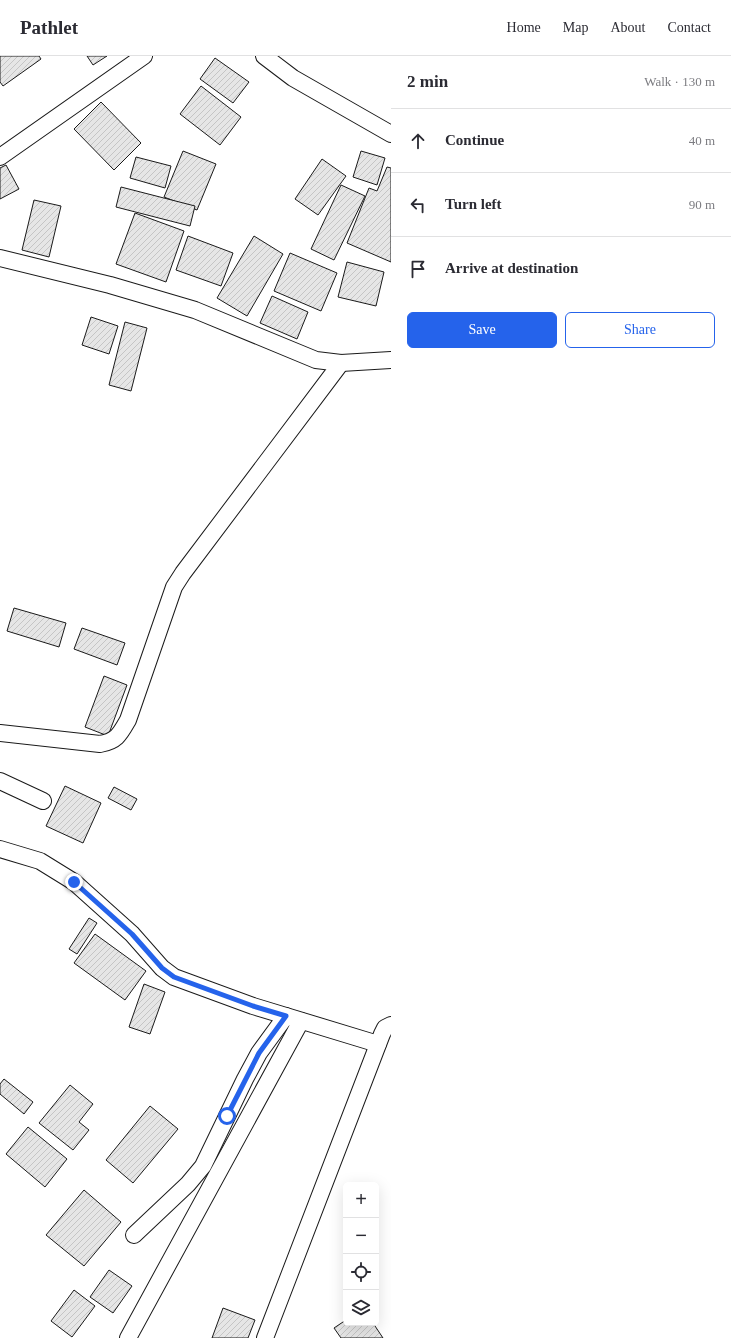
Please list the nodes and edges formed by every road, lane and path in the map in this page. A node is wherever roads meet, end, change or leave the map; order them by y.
1 (144, 56) edge
2 (264, 56) edge
3 (391, 134) edge
4 (0, 157) edge
5 (0, 258) edge
6 (391, 360) edge
7 (341, 363) junction
8 (0, 733) edge
9 (0, 781) edge
10 (43, 801) dead end
11 (0, 849) edge
12 (286, 1016) junction
13 (301, 1021) junction
14 (391, 1025) edge
15 (378, 1044) junction
16 (134, 1236) dead end
17 (128, 1338) edge
18 (265, 1338) edge

1 - 4 street
2 - 3 street
5 - 7 street
6 - 7 street
7 - 8 street
9 - 10 street
11 - 12 street
12 - 13 street
12 - 16 street
13 - 15 street
13 - 17 street
14 - 15 street
15 - 18 street

